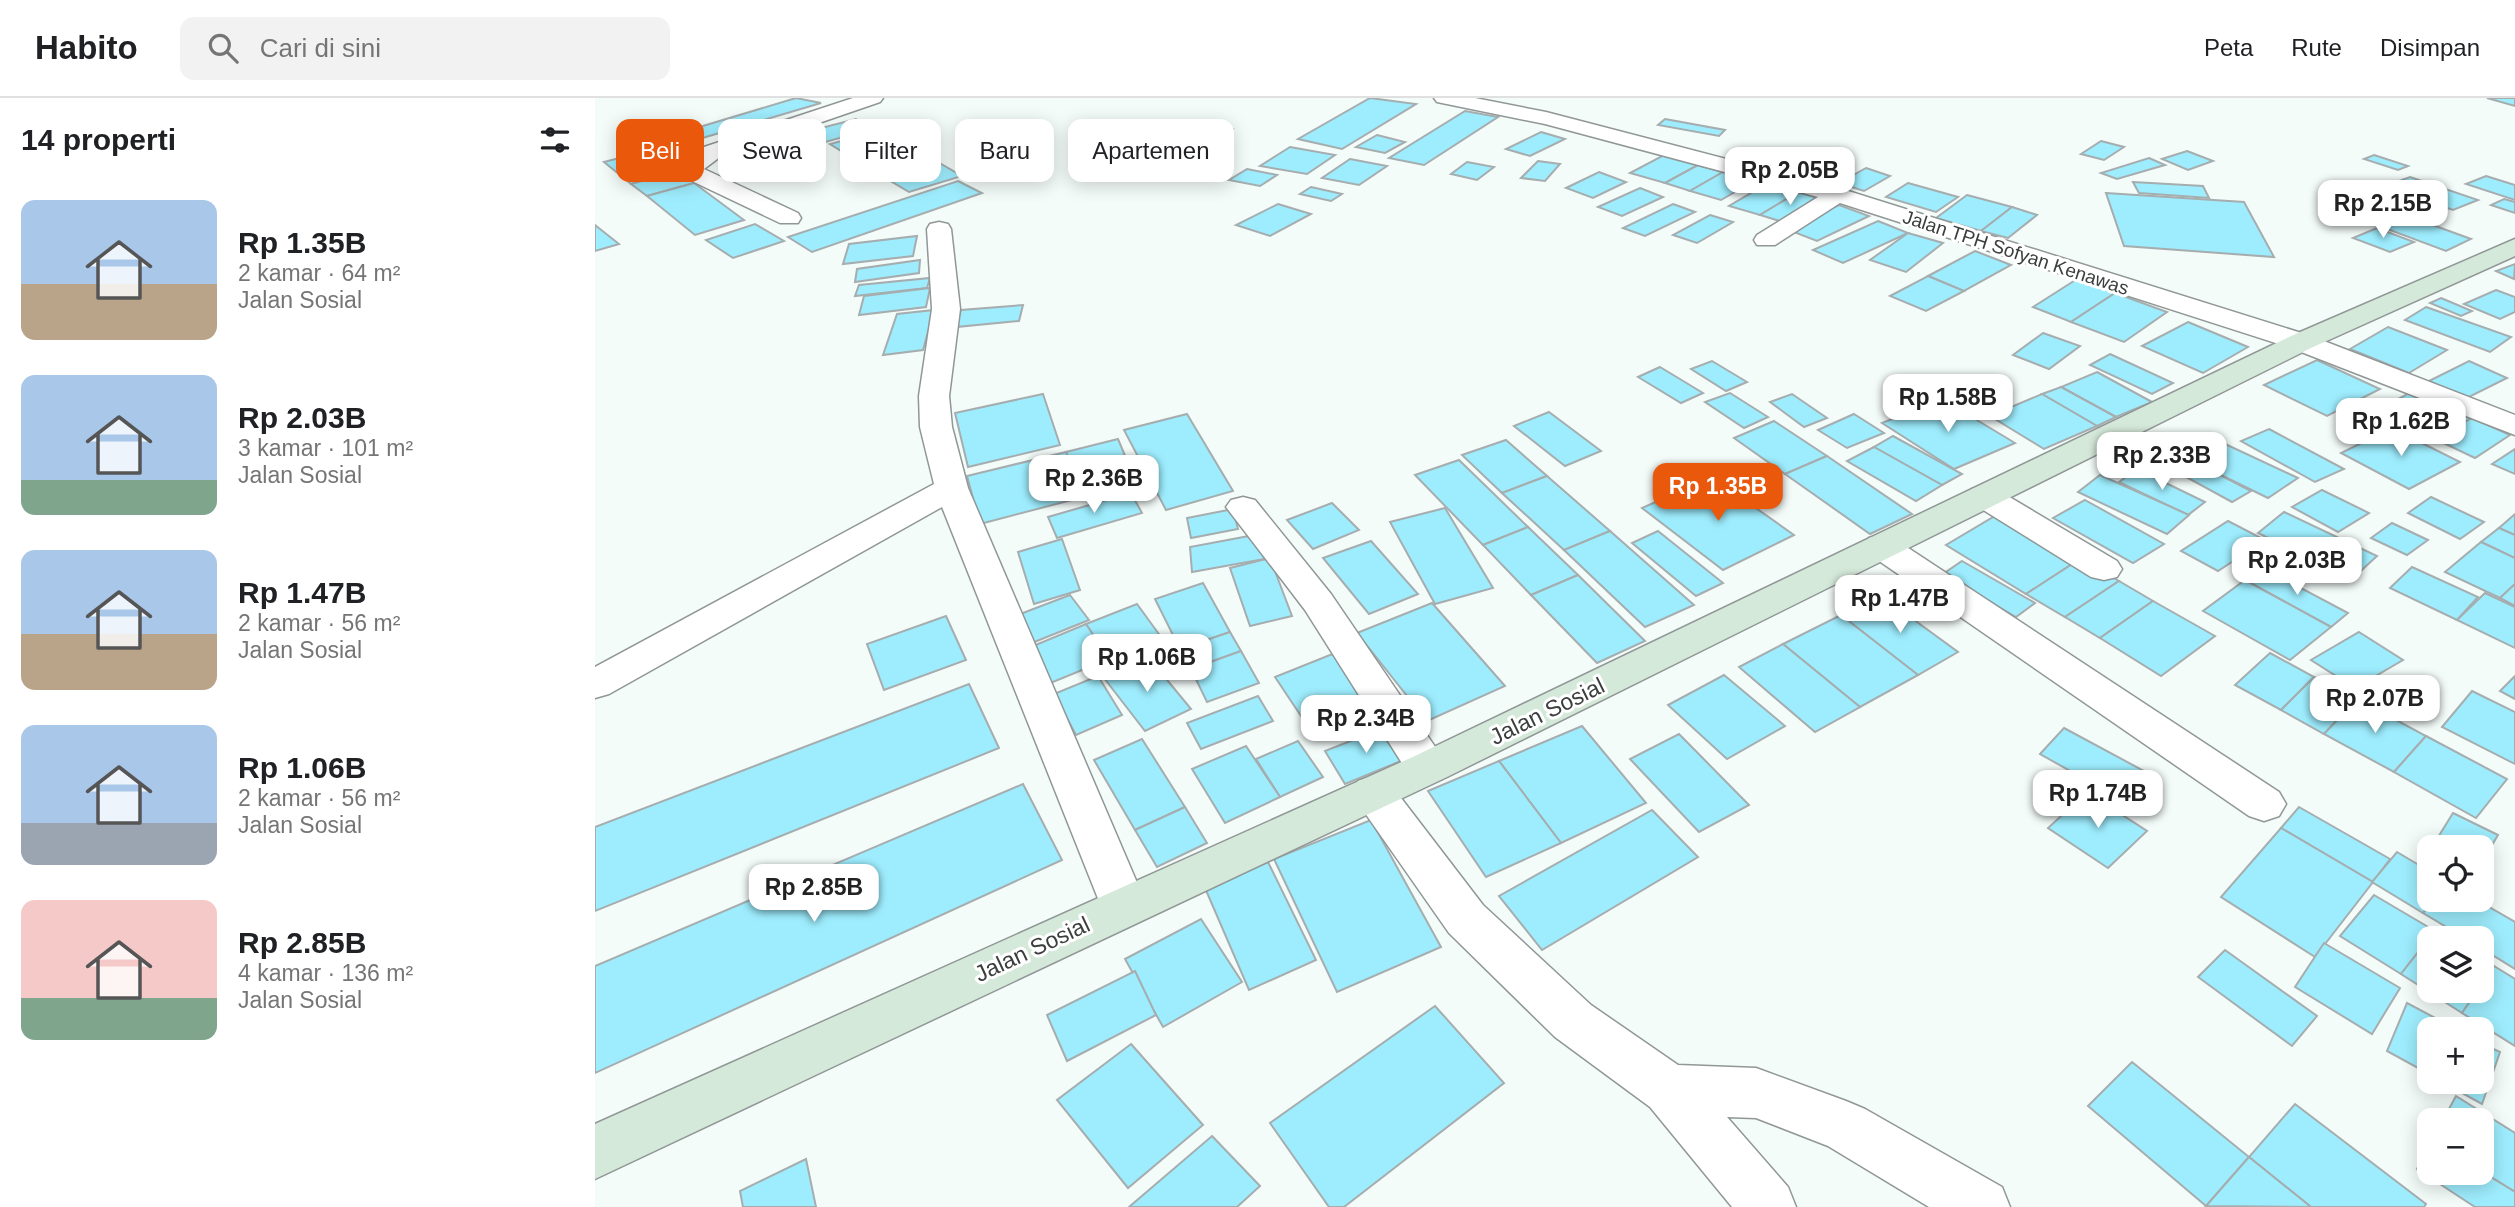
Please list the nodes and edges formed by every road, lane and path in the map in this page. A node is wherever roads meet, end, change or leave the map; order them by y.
1 (873, 98) edge
2 (1444, 98) edge
3 (1837, 195) junction
4 (789, 218) dead end
5 (939, 229) dead end
6 (1766, 240) dead end
7 (2515, 247) edge
8 (2301, 342) junction
9 (2515, 426) edge
10 (951, 488) junction
11 (1984, 496) junction
12 (1243, 507) dead end
13 (1881, 547) junction
14 (2104, 569) dead end
15 (595, 684) edge
16 (1427, 768) junction
17 (1373, 793) junction
18 (2264, 804) dead end
19 (1124, 906) junction
20 (1669, 1089) junction
21 (595, 1152) edge
22 (1768, 1207) edge
23 (1982, 1207) edge

1 - 4 street
2 - 3 street, Jalan TPH Sofyan Kenawas
3 - 6 street
3 - 8 street, Jalan TPH Sofyan Kenawas
5 - 10 street
7 - 8 street, Jalan Sosial
8 - 9 street, Jalan TPH Sofyan Kenawas
8 - 11 street, Jalan Sosial
10 - 15 street
10 - 19 street
11 - 13 street, Jalan Sosial
11 - 14 street
12 - 16 street
13 - 16 street, Jalan Sosial
13 - 18 street
16 - 17 street, Jalan Sosial
17 - 19 street, Jalan Sosial
17 - 20 street
19 - 21 street, Jalan Sosial
20 - 22 street
20 - 23 street

